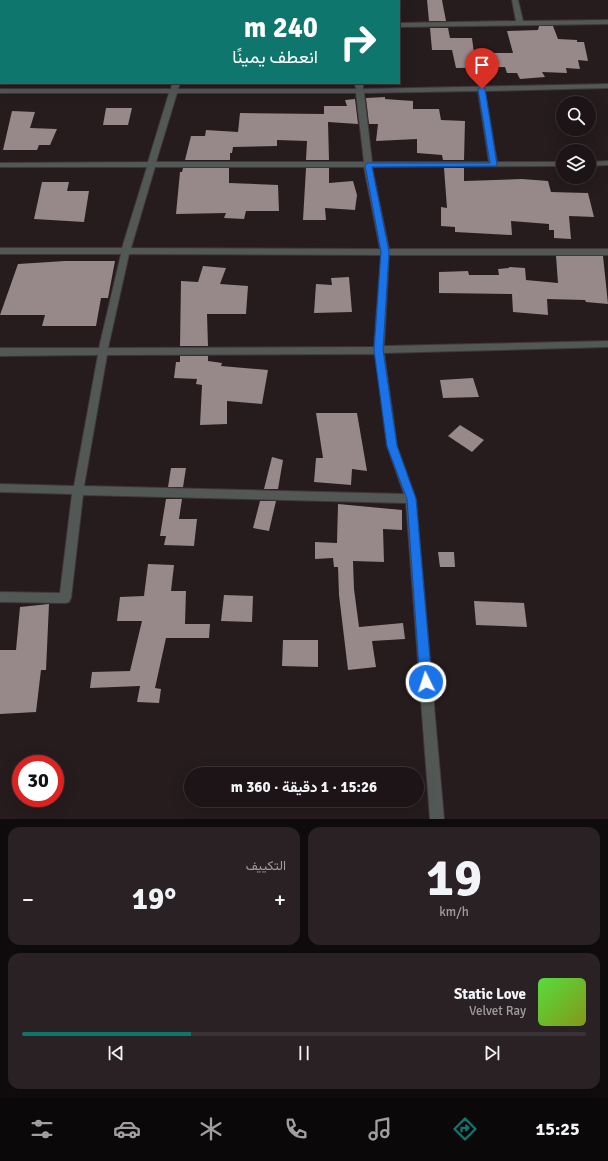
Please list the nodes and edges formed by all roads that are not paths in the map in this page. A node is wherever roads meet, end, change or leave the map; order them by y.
1 (515, 0) edge
2 (520, 22) junction
3 (608, 22) edge
4 (400, 25) edge
5 (608, 86) edge
6 (174, 87) edge
7 (359, 87) edge
8 (482, 89) junction
9 (0, 91) edge
10 (152, 164) junction
11 (556, 164) edge
12 (596, 164) edge
13 (608, 164) edge
14 (0, 165) edge
15 (368, 165) junction
16 (494, 165) junction
17 (126, 250) junction
18 (0, 251) edge
19 (385, 252) junction
20 (608, 252) edge
21 (608, 344) edge
22 (103, 350) junction
23 (378, 350) junction
24 (0, 352) edge
25 (0, 488) edge
26 (78, 491) junction
27 (411, 499) junction
28 (0, 598) edge
29 (437, 819) edge

1 - 2 street
2 - 3 street
2 - 4 street
5 - 8 street
6 - 7 street
6 - 9 street
6 - 10 street
7 - 8 street
7 - 15 street
8 - 16 street
10 - 14 street
10 - 15 street
10 - 17 street
11 - 16 street
12 - 13 street
15 - 16 street
15 - 19 street
17 - 18 street
17 - 19 street
17 - 22 street
19 - 20 street
19 - 23 street
21 - 23 street
22 - 23 street
22 - 24 street
22 - 26 street
23 - 27 street
25 - 26 street
26 - 27 street
26 - 28 street
27 - 29 street

